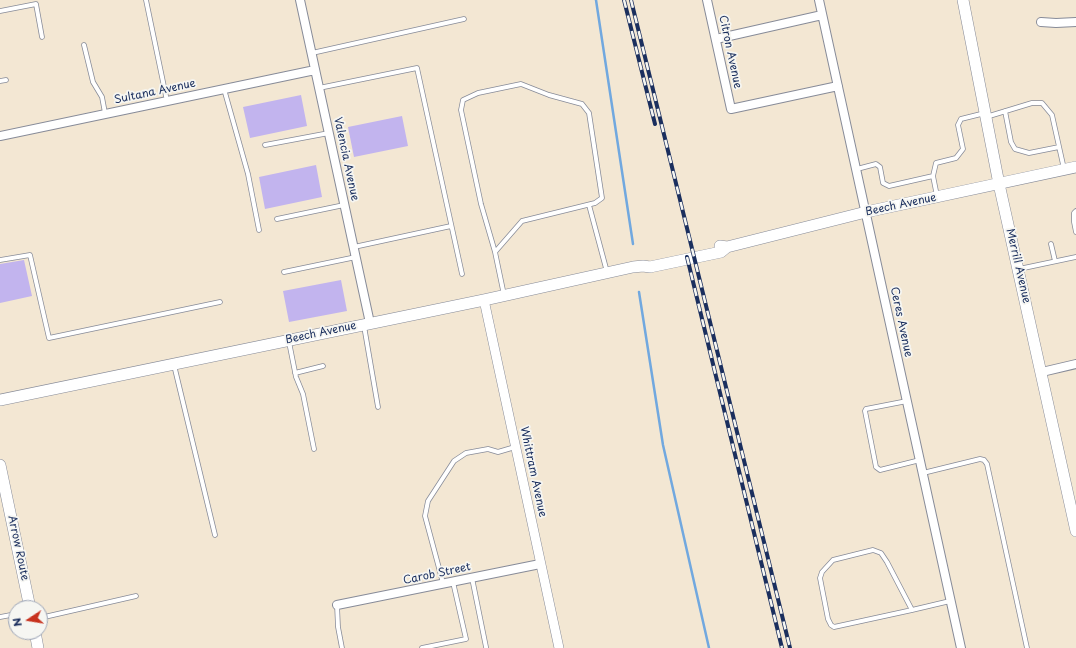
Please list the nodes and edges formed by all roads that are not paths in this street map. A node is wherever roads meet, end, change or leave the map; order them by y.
1 (146, 0) edge
2 (300, 0) edge
3 (707, 0) edge
4 (819, 0) edge
5 (963, 0) edge
6 (36, 2) edge
7 (0, 11) edge
8 (822, 15) junction
9 (464, 19) dead end
10 (1041, 22) dead end
11 (1076, 22) edge
12 (42, 37) dead end
13 (716, 39) junction
14 (84, 45) dead end
15 (312, 53) junction
16 (315, 70) junction
17 (6, 80) dead end
18 (0, 81) edge
19 (838, 86) junction
20 (319, 88) junction
21 (224, 89) junction
22 (167, 101) junction
23 (1005, 111) junction
24 (105, 114) junction
25 (986, 115) junction
26 (329, 133) junction
27 (0, 136) edge
28 (265, 145) dead end
29 (1059, 147) junction
30 (1076, 167) edge
31 (857, 169) junction
32 (1064, 170) junction
33 (933, 176) junction
34 (999, 184) junction
35 (937, 197) junction
36 (344, 204) junction
37 (589, 205) junction
38 (1076, 211) edge
39 (866, 212) junction
40 (276, 219) dead end
41 (452, 226) junction
42 (259, 230) dead end
43 (1076, 232) edge
44 (1051, 244) dead end
45 (353, 247) junction
46 (494, 252) junction
47 (356, 257) junction
48 (1076, 257) edge
49 (0, 260) edge
50 (1055, 261) junction
51 (1019, 269) junction
52 (284, 272) dead end
53 (607, 273) junction
54 (462, 274) dead end
55 (504, 296) junction
56 (484, 300) junction
57 (220, 302) dead end
58 (367, 323) junction
59 (288, 340) junction
60 (1076, 364) edge
61 (174, 365) junction
62 (323, 366) dead end
63 (1042, 372) junction
64 (295, 373) junction
65 (0, 400) edge
66 (907, 400) junction
67 (378, 407) dead end
68 (515, 447) junction
69 (314, 449) dead end
70 (920, 460) junction
71 (0, 466) edge
72 (923, 473) junction
73 (1073, 503) edge
74 (1076, 531) edge
75 (215, 535) dead end
76 (540, 564) junction
77 (472, 578) junction
78 (453, 582) junction
79 (443, 584) junction
80 (136, 596) dead end
81 (28, 600) edge
82 (950, 601) junction
83 (337, 605) joint
84 (912, 610) junction
85 (48, 616) edge
86 (486, 647) dead end
87 (342, 648) edge
88 (422, 648) edge
89 (559, 648) edge
90 (961, 648) edge
91 (1027, 648) edge

1 - 22 lane
2 - 15 street, Valencia Avenue
3 - 13 street, Citron Avenue
4 - 8 street, Ceres Avenue
5 - 25 main road, Merrill Avenue
6 - 7 lane
6 - 12 lane
8 - 13 street
8 - 19 street, Ceres Avenue
9 - 15 lane
10 - 11 street
13 - 19 street, Citron Avenue
14 - 24 lane
15 - 16 street, Valencia Avenue
16 - 20 street, Valencia Avenue
16 - 21 street, Sultana Avenue
17 - 18 lane
19 - 31 street, Ceres Avenue
20 - 26 street, Valencia Avenue
20 - 41 lane
21 - 22 street, Sultana Avenue
21 - 42 lane
22 - 24 street, Sultana Avenue
23 - 25 lane
23 - 29 lane
23 - 29 lane
24 - 27 street, Sultana Avenue
25 - 33 lane
25 - 34 main road, Merrill Avenue
26 - 28 lane
26 - 36 street, Valencia Avenue
29 - 32 lane
30 - 32 main road, Beech Avenue
31 - 33 lane
31 - 39 street, Ceres Avenue
32 - 34 main road, Beech Avenue
33 - 35 lane
34 - 35 main road, Beech Avenue
34 - 51 main road, Merrill Avenue
35 - 39 main road, Beech Avenue
36 - 40 lane
36 - 45 street, Valencia Avenue
37 - 46 lane
37 - 46 lane
37 - 53 lane
38 - 43 lane
39 - 53 main road, Beech Avenue
39 - 66 street, Ceres Avenue
41 - 45 lane
41 - 54 lane
44 - 50 lane
45 - 47 street, Valencia Avenue
46 - 55 lane
47 - 52 lane
47 - 58 street, Valencia Avenue
48 - 50 lane
49 - 57 lane
50 - 51 lane
51 - 63 main road, Merrill Avenue
53 - 55 main road, Beech Avenue
55 - 56 main road, Beech Avenue
56 - 58 main road, Beech Avenue
56 - 68 street, Whittram Avenue
58 - 59 main road, Beech Avenue
58 - 67 lane
59 - 61 main road, Beech Avenue
59 - 64 lane
60 - 63 street
61 - 65 main road, Beech Avenue
61 - 75 lane
62 - 64 lane
63 - 73 main road, Merrill Avenue
64 - 69 lane
66 - 70 street, Ceres Avenue
66 - 70 lane
68 - 76 street, Whittram Avenue
68 - 79 lane
70 - 72 street, Ceres Avenue
71 - 81 main road, Arrow Route
72 - 82 street, Ceres Avenue
72 - 91 lane
73 - 74 main road, Merrill Avenue
76 - 77 street, Carob Street
76 - 89 street, Whittram Avenue
77 - 78 street, Carob Street
77 - 86 lane
78 - 79 street, Carob Street
78 - 88 lane
79 - 83 street, Carob Street
80 - 85 lane
82 - 84 lane
82 - 90 street, Ceres Avenue
83 - 87 lane
84 - 84 lane

